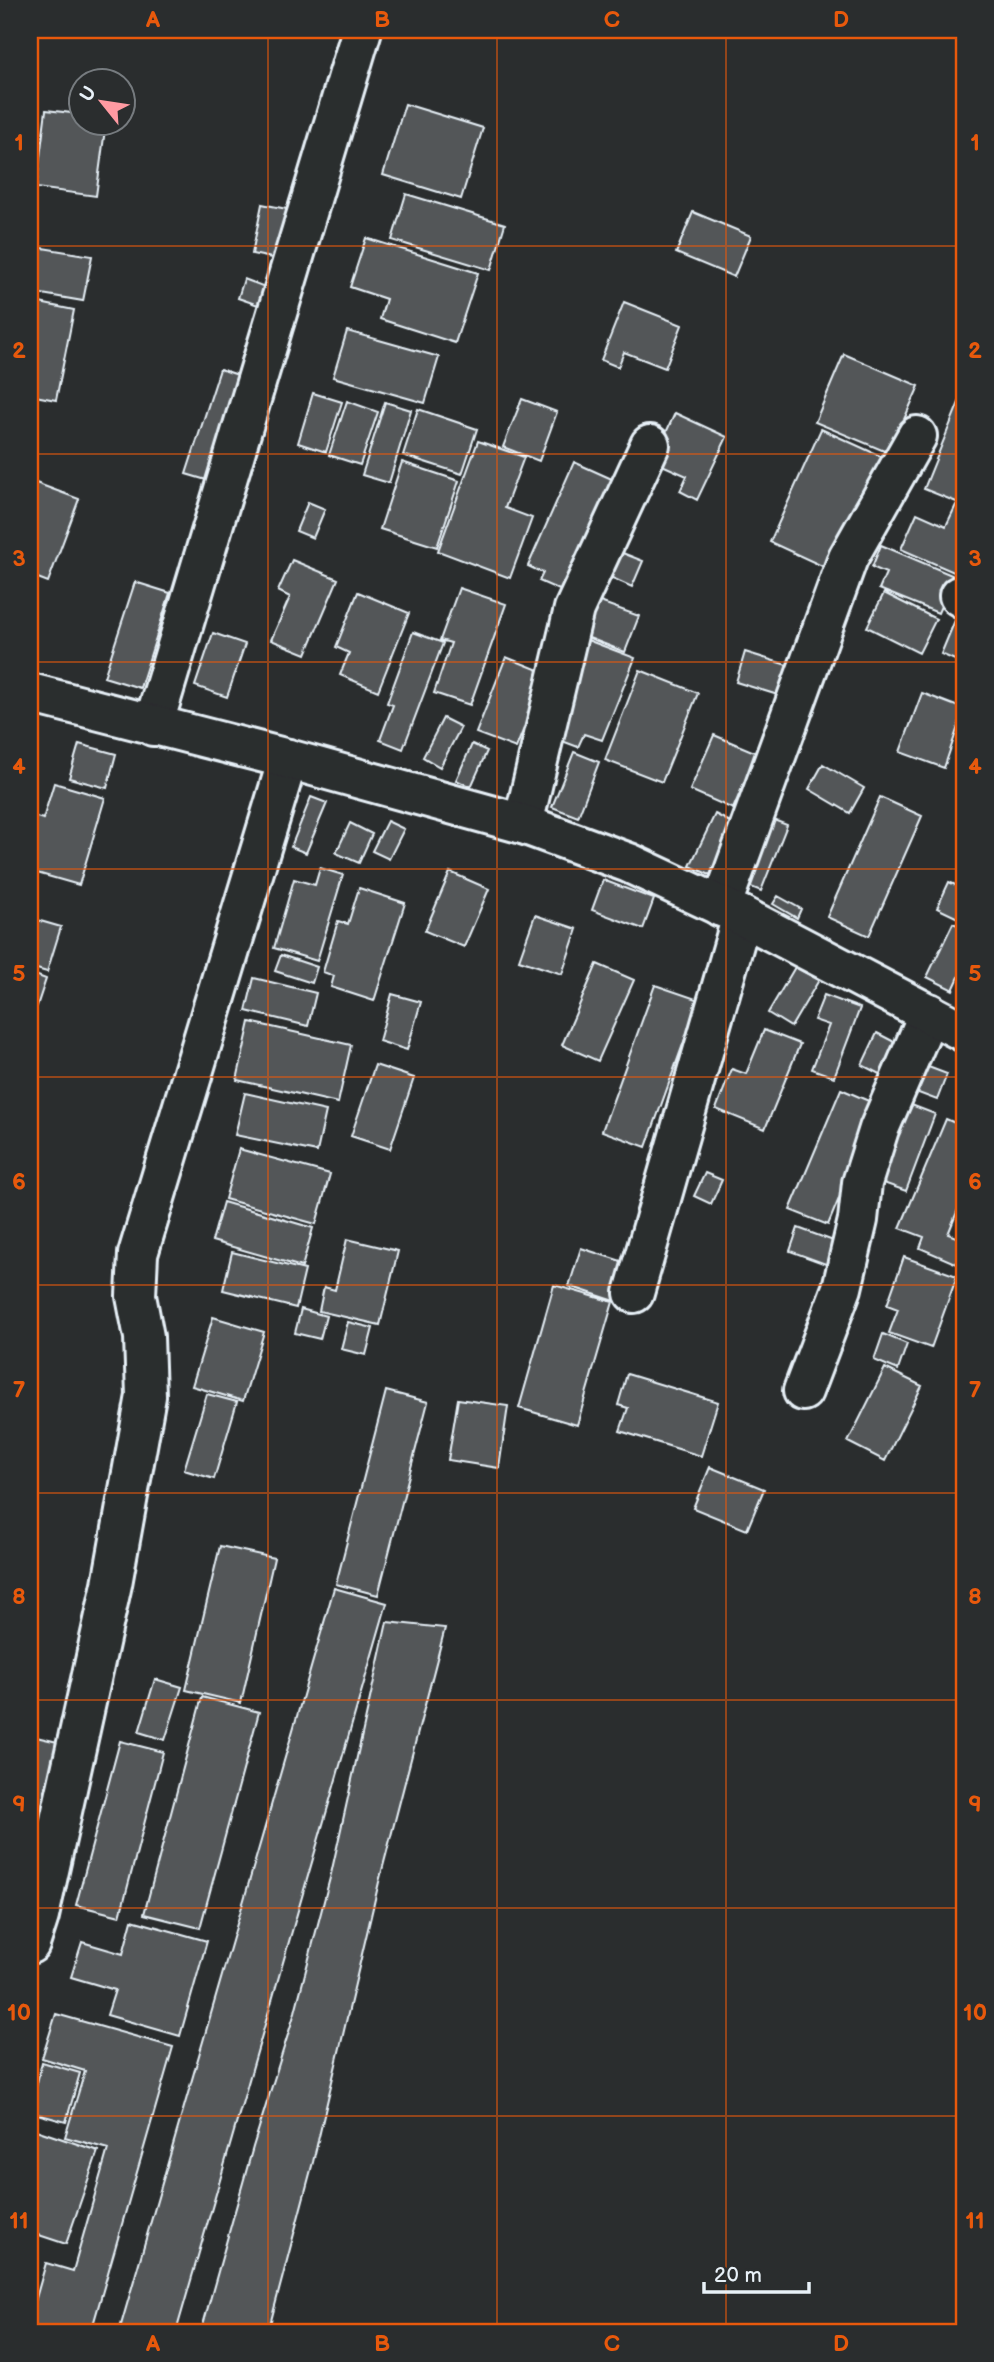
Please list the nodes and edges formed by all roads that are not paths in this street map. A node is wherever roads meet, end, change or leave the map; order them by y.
1 (362, 30) edge
2 (917, 436) dead end
3 (650, 445) dead end
4 (30, 693) edge
5 (153, 726) junction
6 (288, 759) junction
7 (523, 824) junction
8 (731, 912) junction
9 (929, 1013) junction
10 (964, 1032) edge
11 (634, 1293) dead end
12 (803, 1391) dead end
13 (30, 1944) edge

1 - 5 street
2 - 8 street
3 - 7 street
4 - 5 street
5 - 6 street
6 - 7 street
6 - 13 street
7 - 8 street
8 - 9 street
8 - 11 street
9 - 10 street
9 - 12 street

